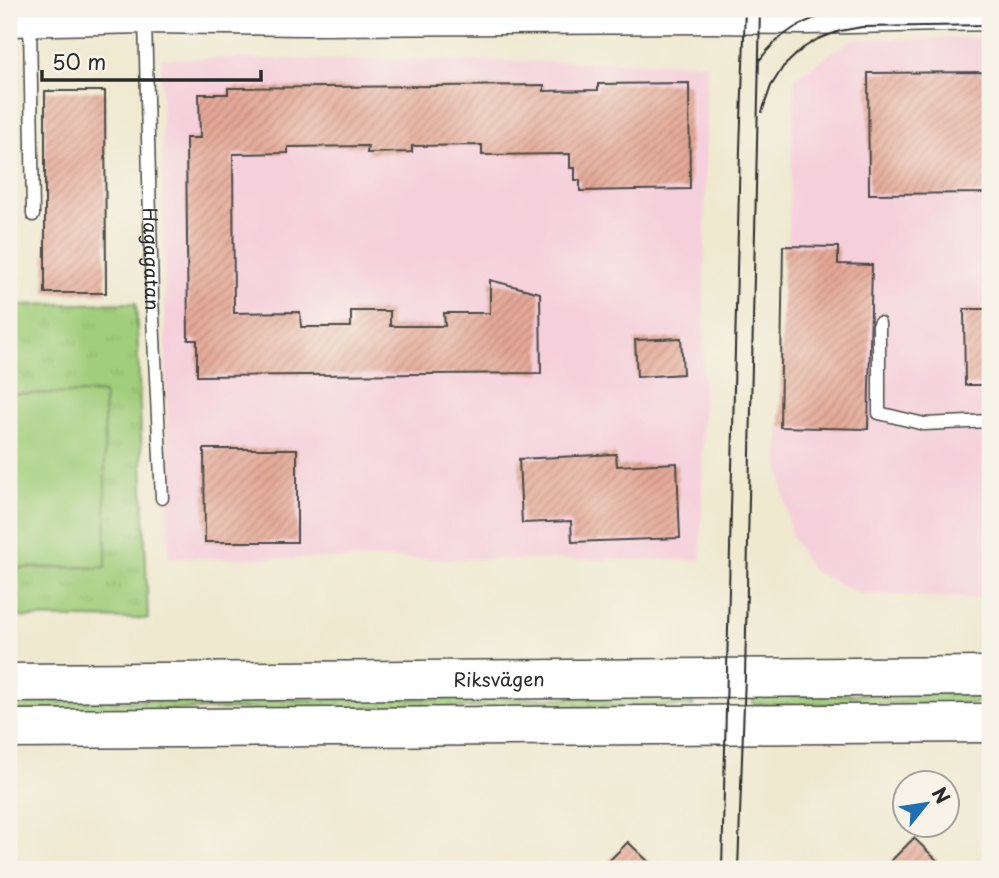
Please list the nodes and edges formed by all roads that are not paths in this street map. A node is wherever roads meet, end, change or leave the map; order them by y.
1 (145, 14) edge
2 (303, 15) edge
3 (752, 15) edge
4 (990, 17) edge
5 (19, 23) edge
6 (33, 215) dead end
7 (879, 323) dead end
8 (990, 421) edge
9 (162, 498) dead end
10 (990, 676) edge
11 (9, 683) edge
12 (990, 723) edge
13 (9, 729) edge

1 - 2 street
1 - 5 street
1 - 9 lane, Hagagatan
2 - 3 street
3 - 4 street
5 - 6 lane
7 - 8 lane
10 - 11 highway, Riksvägen
12 - 13 highway

